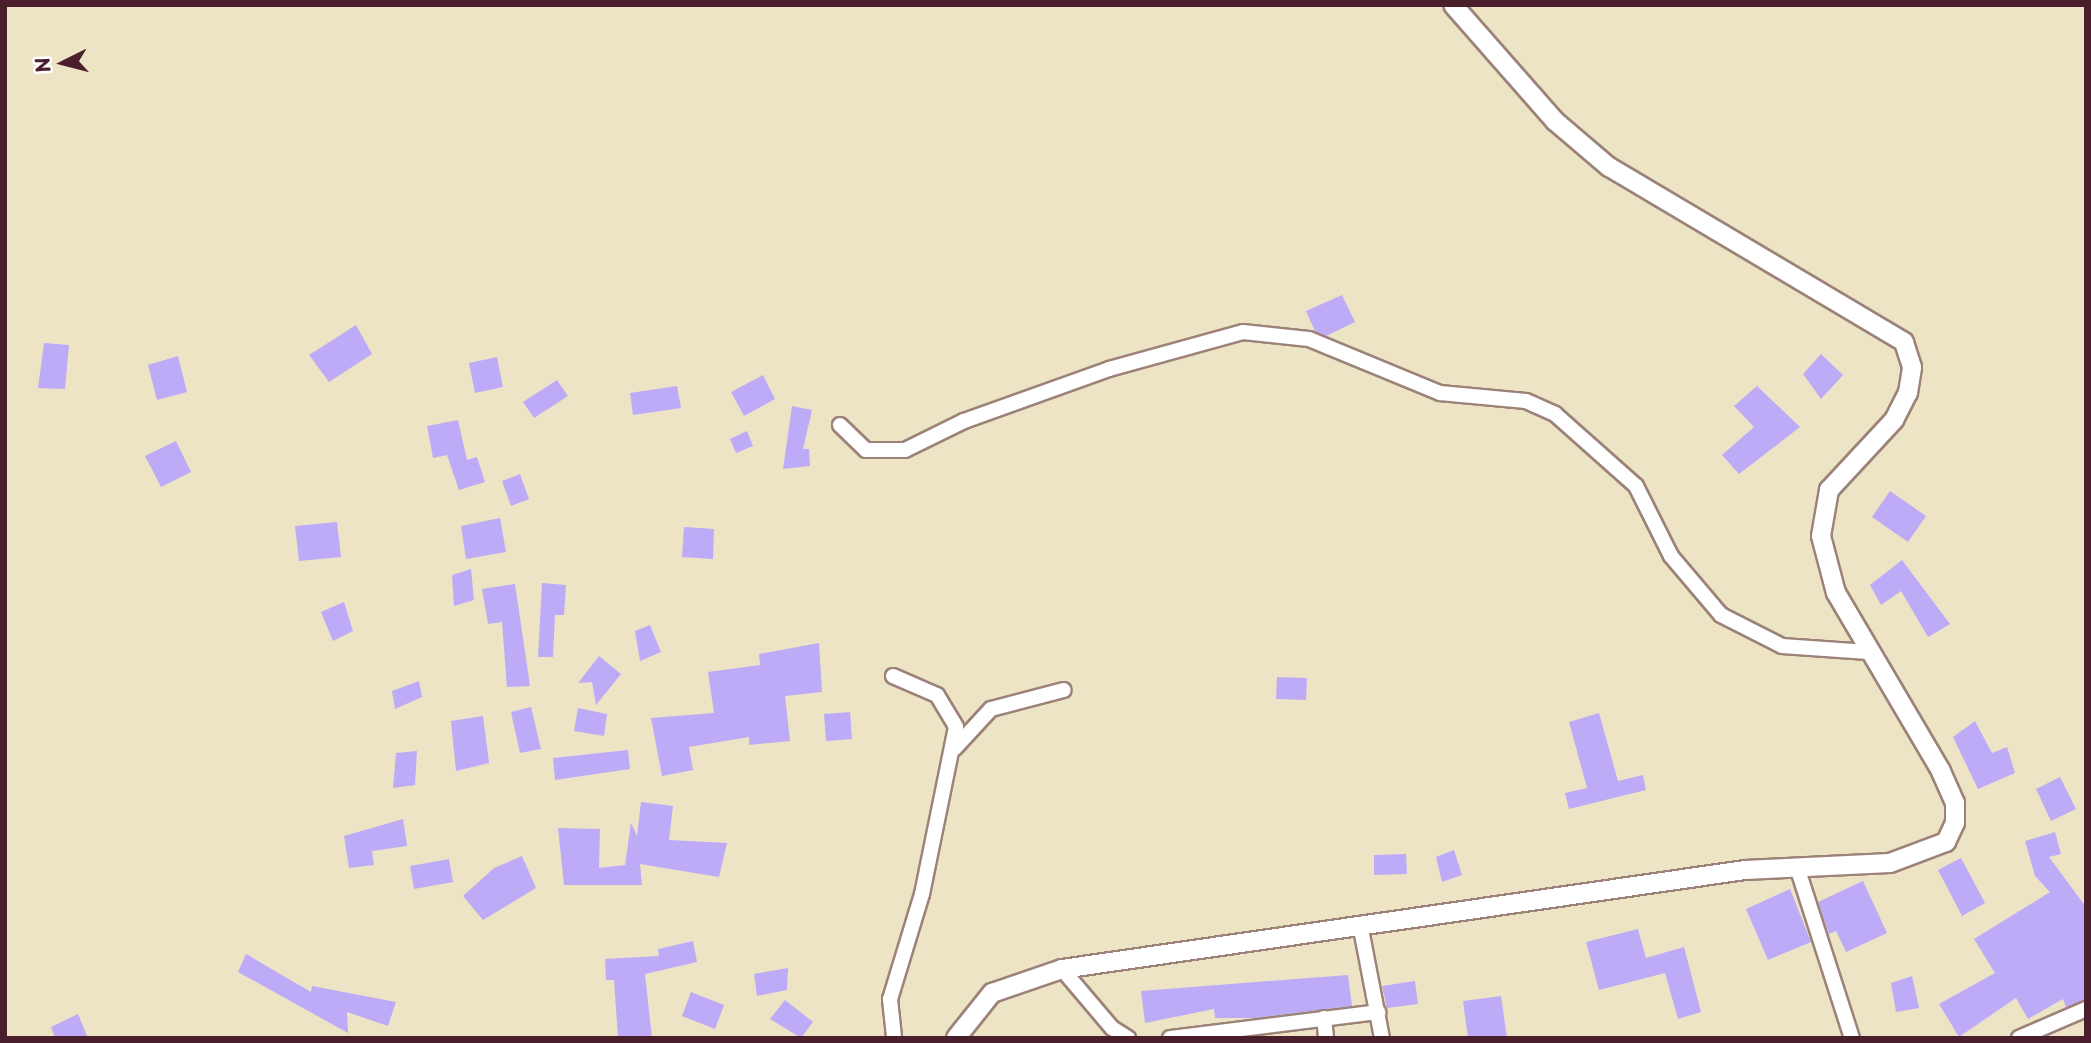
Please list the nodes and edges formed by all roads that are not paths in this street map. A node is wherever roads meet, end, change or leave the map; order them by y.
1 (1453, 5) edge
2 (840, 425) dead end
3 (1868, 652) junction
4 (892, 676) dead end
5 (1064, 690) dead end
6 (954, 749) junction
7 (1798, 870) junction
8 (1361, 929) junction
9 (1062, 969) junction
10 (2086, 1009) edge
11 (1378, 1012) junction
12 (1324, 1018) junction
13 (2027, 1036) edge
14 (894, 1038) edge
15 (956, 1038) edge
16 (1128, 1038) edge
17 (1170, 1038) edge
18 (1326, 1038) edge
19 (1382, 1038) edge
20 (1852, 1038) edge

1 - 3 street
2 - 3 street
3 - 7 street
4 - 6 street
5 - 6 street
6 - 14 street
7 - 8 street
7 - 20 street
8 - 9 street
8 - 11 street
9 - 15 street
9 - 16 street
10 - 13 street
11 - 12 street
11 - 19 street
12 - 17 street
12 - 18 street

